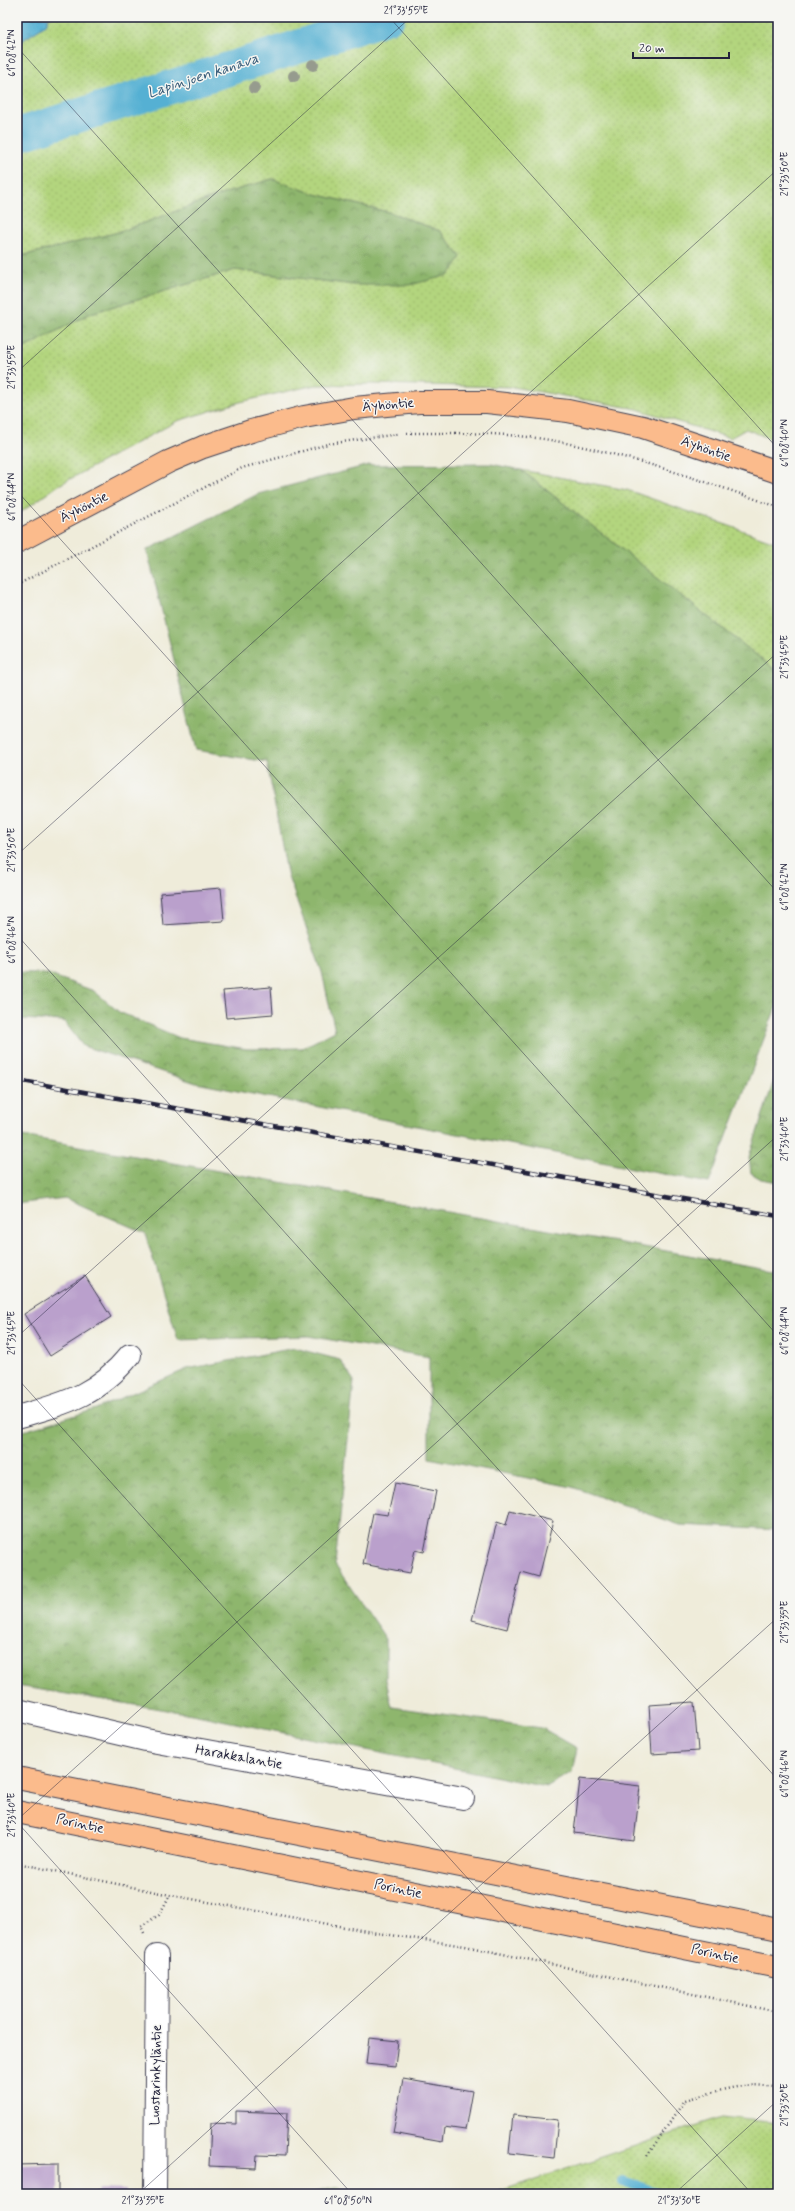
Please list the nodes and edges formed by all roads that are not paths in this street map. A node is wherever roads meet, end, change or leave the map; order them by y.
1 (778, 472) edge
2 (17, 542) edge
3 (130, 1355) dead end
4 (17, 1417) edge
5 (17, 1710) edge
6 (17, 1778) edge
7 (463, 1798) dead end
8 (17, 1812) edge
9 (778, 1929) edge
10 (157, 1956) road end
11 (778, 1967) edge
12 (155, 2194) edge

1 - 2 main road, Äyhöntie
3 - 4 street
5 - 7 street, Harakkalantie
6 - 9 main road
8 - 11 main road, Porintie
10 - 12 street, Luostarinkyläntie

